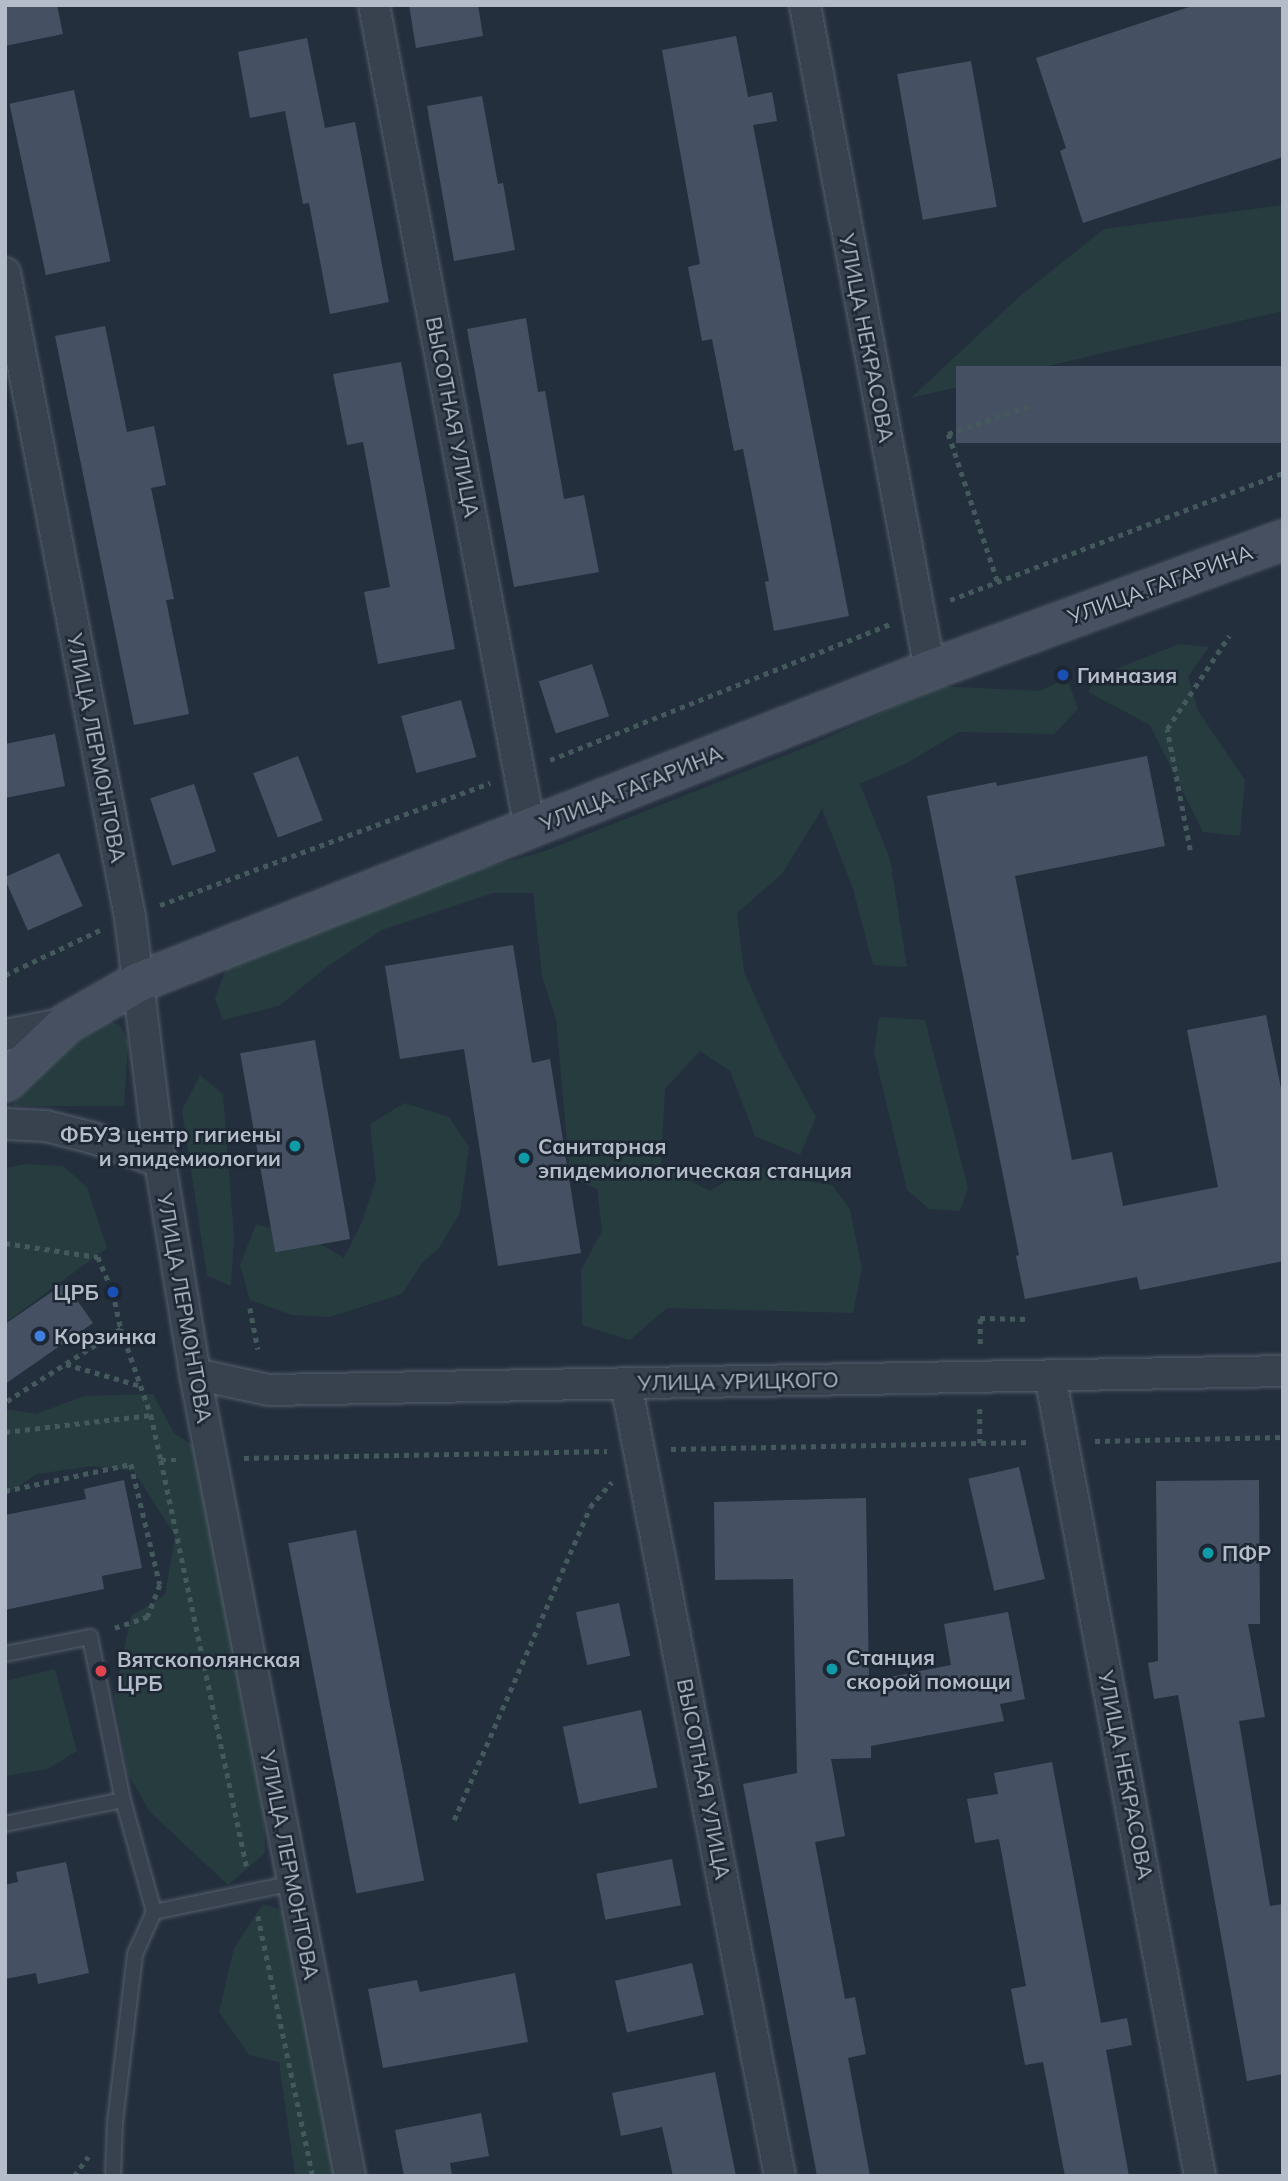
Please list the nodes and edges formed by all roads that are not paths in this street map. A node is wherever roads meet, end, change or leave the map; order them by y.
1 (374, 5) edge
2 (805, 5) edge
3 (5, 273) edge
4 (1283, 540) edge
5 (930, 670) junction
6 (530, 828) junction
7 (139, 982) junction
8 (67, 1023) junction
9 (5, 1035) edge
10 (5, 1082) edge
11 (5, 1124) edge
12 (160, 1162) junction
13 (1283, 1371) edge
14 (195, 1374) junction
15 (1050, 1375) junction
16 (626, 1383) junction
17 (5, 1654) edge
18 (123, 1800) junction
19 (5, 1824) edge
20 (293, 1883) junction
21 (154, 1912) junction
22 (113, 2176) edge
23 (350, 2176) edge
24 (780, 2176) edge
25 (1200, 2176) edge

1 - 6 street, ВЫСОТНАЯ УЛИЦА
2 - 5 street, УЛИЦА НЕКРАСОВА
3 - 7 street, УЛИЦА ЛЕРМОНТОВА
4 - 5 street, УЛИЦА ГАГАРИНА
5 - 6 street, УЛИЦА ГАГАРИНА
6 - 7 street, УЛИЦА ГАГАРИНА
7 - 8 street, УЛИЦА ГАГАРИНА
7 - 12 street, УЛИЦА ЛЕРМОНТОВА
8 - 9 street
8 - 10 street, УЛИЦА ГАГАРИНА
11 - 12 street
12 - 14 street, УЛИЦА ЛЕРМОНТОВА
13 - 15 street, УЛИЦА УРИЦКОГО
14 - 16 street, УЛИЦА УРИЦКОГО
14 - 20 street, УЛИЦА ЛЕРМОНТОВА
15 - 16 street, УЛИЦА УРИЦКОГО
15 - 25 street, УЛИЦА НЕКРАСОВА
16 - 24 street, ВЫСОТНАЯ УЛИЦА
17 - 18 lane
18 - 19 lane
18 - 21 lane
20 - 21 lane
20 - 23 street, УЛИЦА ЛЕРМОНТОВА
21 - 22 lane

